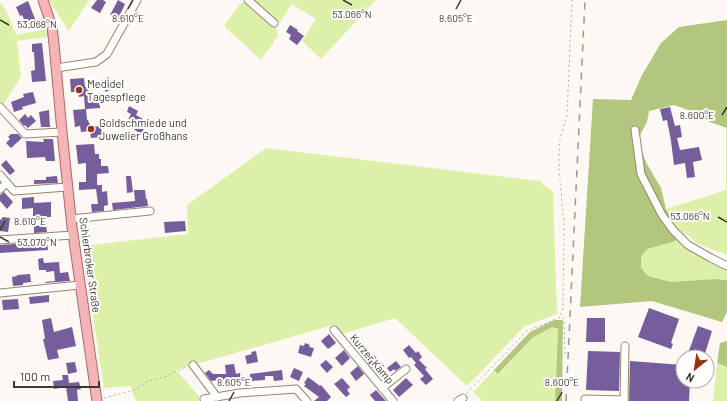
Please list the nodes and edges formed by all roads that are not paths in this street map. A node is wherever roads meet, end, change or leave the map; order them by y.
1 (42, 0) edge
2 (137, 0) edge
3 (248, 0) edge
4 (274, 23) dead end
5 (56, 68) junction
6 (0, 107) edge
7 (636, 130) dead end
8 (62, 132) junction
9 (0, 175) edge
10 (7, 183) junction
11 (67, 187) junction
12 (0, 189) edge
13 (150, 211) dead end
14 (71, 219) junction
15 (73, 235) junction
16 (0, 240) edge
17 (727, 266) edge
18 (80, 285) junction
19 (0, 293) edge
20 (334, 330) dead end
21 (625, 346) dead end
22 (192, 365) road end
23 (406, 369) dead end
24 (382, 388) junction
25 (217, 397) junction
26 (204, 399) dead end
27 (585, 399) dead end
28 (100, 400) edge
29 (307, 401) edge
30 (394, 401) edge
31 (624, 401) edge

1 - 5 main road, Schierbroker Straße
2 - 5 street
3 - 4 street
5 - 8 main road, Schierbroker Straße
6 - 8 street
7 - 17 street
8 - 11 main road, Schierbroker Straße
9 - 10 street
10 - 11 street
10 - 12 street
11 - 14 main road, Schierbroker Straße
13 - 14 street
14 - 15 main road, Schierbroker Straße
15 - 16 street
15 - 18 main road, Schierbroker Straße
18 - 19 street
18 - 28 main road, Schierbroker Straße
20 - 24 street, Kurzer Kamp
21 - 31 street
22 - 25 street
23 - 24 street
24 - 30 street, Kurzer Kamp
25 - 26 street
25 - 29 street
27 - 31 street

